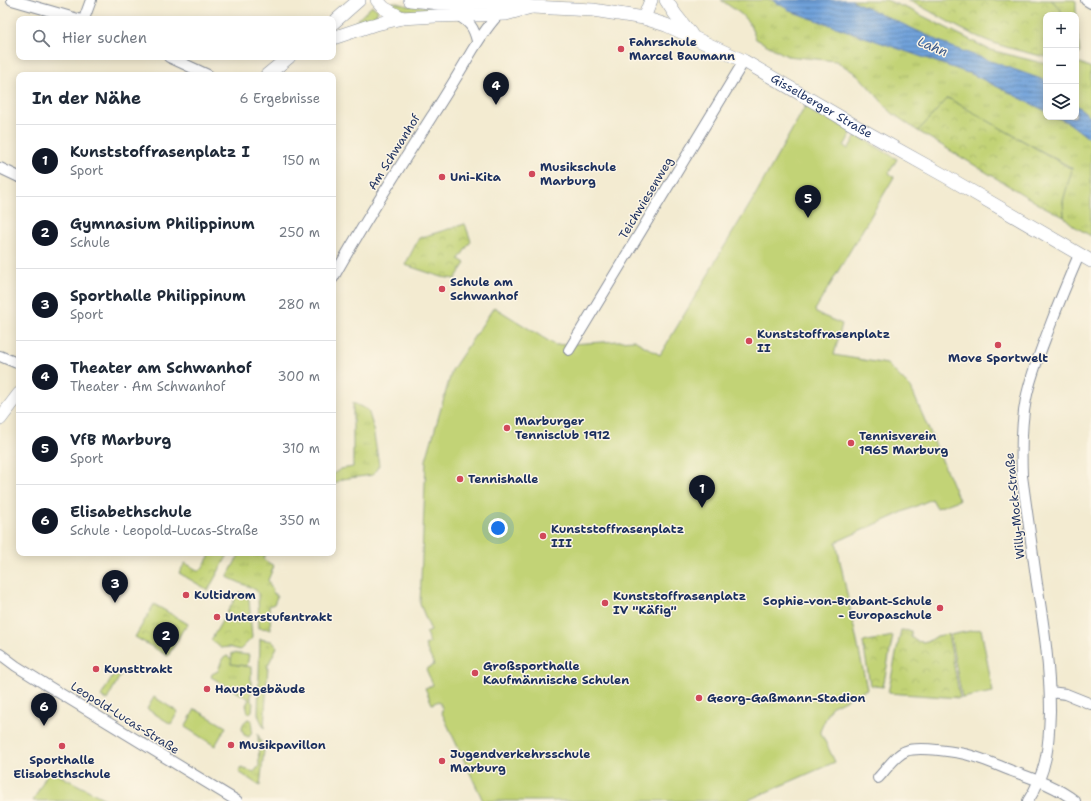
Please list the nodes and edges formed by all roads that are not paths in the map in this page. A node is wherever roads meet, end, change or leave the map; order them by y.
1 (12, 0) edge
2 (91, 0) edge
3 (359, 0) edge
4 (377, 0) edge
5 (412, 0) edge
6 (650, 0) edge
7 (666, 0) edge
8 (1086, 0) edge
9 (1091, 4) edge
10 (532, 7) junction
11 (499, 14) junction
12 (457, 15) junction
13 (68, 16) edge
14 (85, 16) edge
15 (402, 18) junction
16 (644, 18) junction
17 (336, 20) edge
18 (692, 36) junction
19 (336, 37) edge
20 (477, 41) junction
21 (175, 60) edge
22 (285, 60) edge
23 (744, 60) junction
24 (201, 72) edge
25 (271, 72) edge
26 (0, 168) edge
27 (16, 175) edge
28 (1079, 255) junction
29 (1091, 262) edge
30 (336, 273) edge
31 (569, 350) dead end
32 (0, 356) edge
33 (16, 363) edge
34 (16, 398) edge
35 (0, 419) edge
36 (0, 654) edge
37 (1050, 692) junction
38 (1091, 704) edge
39 (878, 778) dead end
40 (1039, 781) junction
41 (237, 801) edge
42 (1028, 801) edge
43 (1075, 801) edge

1 - 13 street
2 - 14 street
3 - 17 main road
4 - 15 main road
5 - 10 main road, Gisselberger Straße
6 - 16 main road
7 - 18 main road
8 - 9 street
10 - 11 main road, Gisselberger Straße
10 - 16 main road, Gisselberger Straße
11 - 12 main road, Gisselberger Straße
11 - 20 street, Am Schwanhof
12 - 15 main road, Gisselberger Straße
12 - 20 street
15 - 19 main road, Gisselberger Straße
16 - 18 main road, Gisselberger Straße
18 - 23 main road, Gisselberger Straße
20 - 30 street, Am Schwanhof
21 - 24 street
22 - 25 main road
23 - 28 main road, Gisselberger Straße
23 - 31 street, Teichwiesenweg
26 - 27 street
28 - 29 main road, Gisselberger Straße
28 - 37 street, Willy-Mock-Straße
32 - 33 street
34 - 35 main road
36 - 41 street, Leopold-Lucas-Straße
37 - 38 street
37 - 40 street, Willy-Mock-Straße
39 - 40 street
40 - 42 street, Willy-Mock-Straße
40 - 43 street

